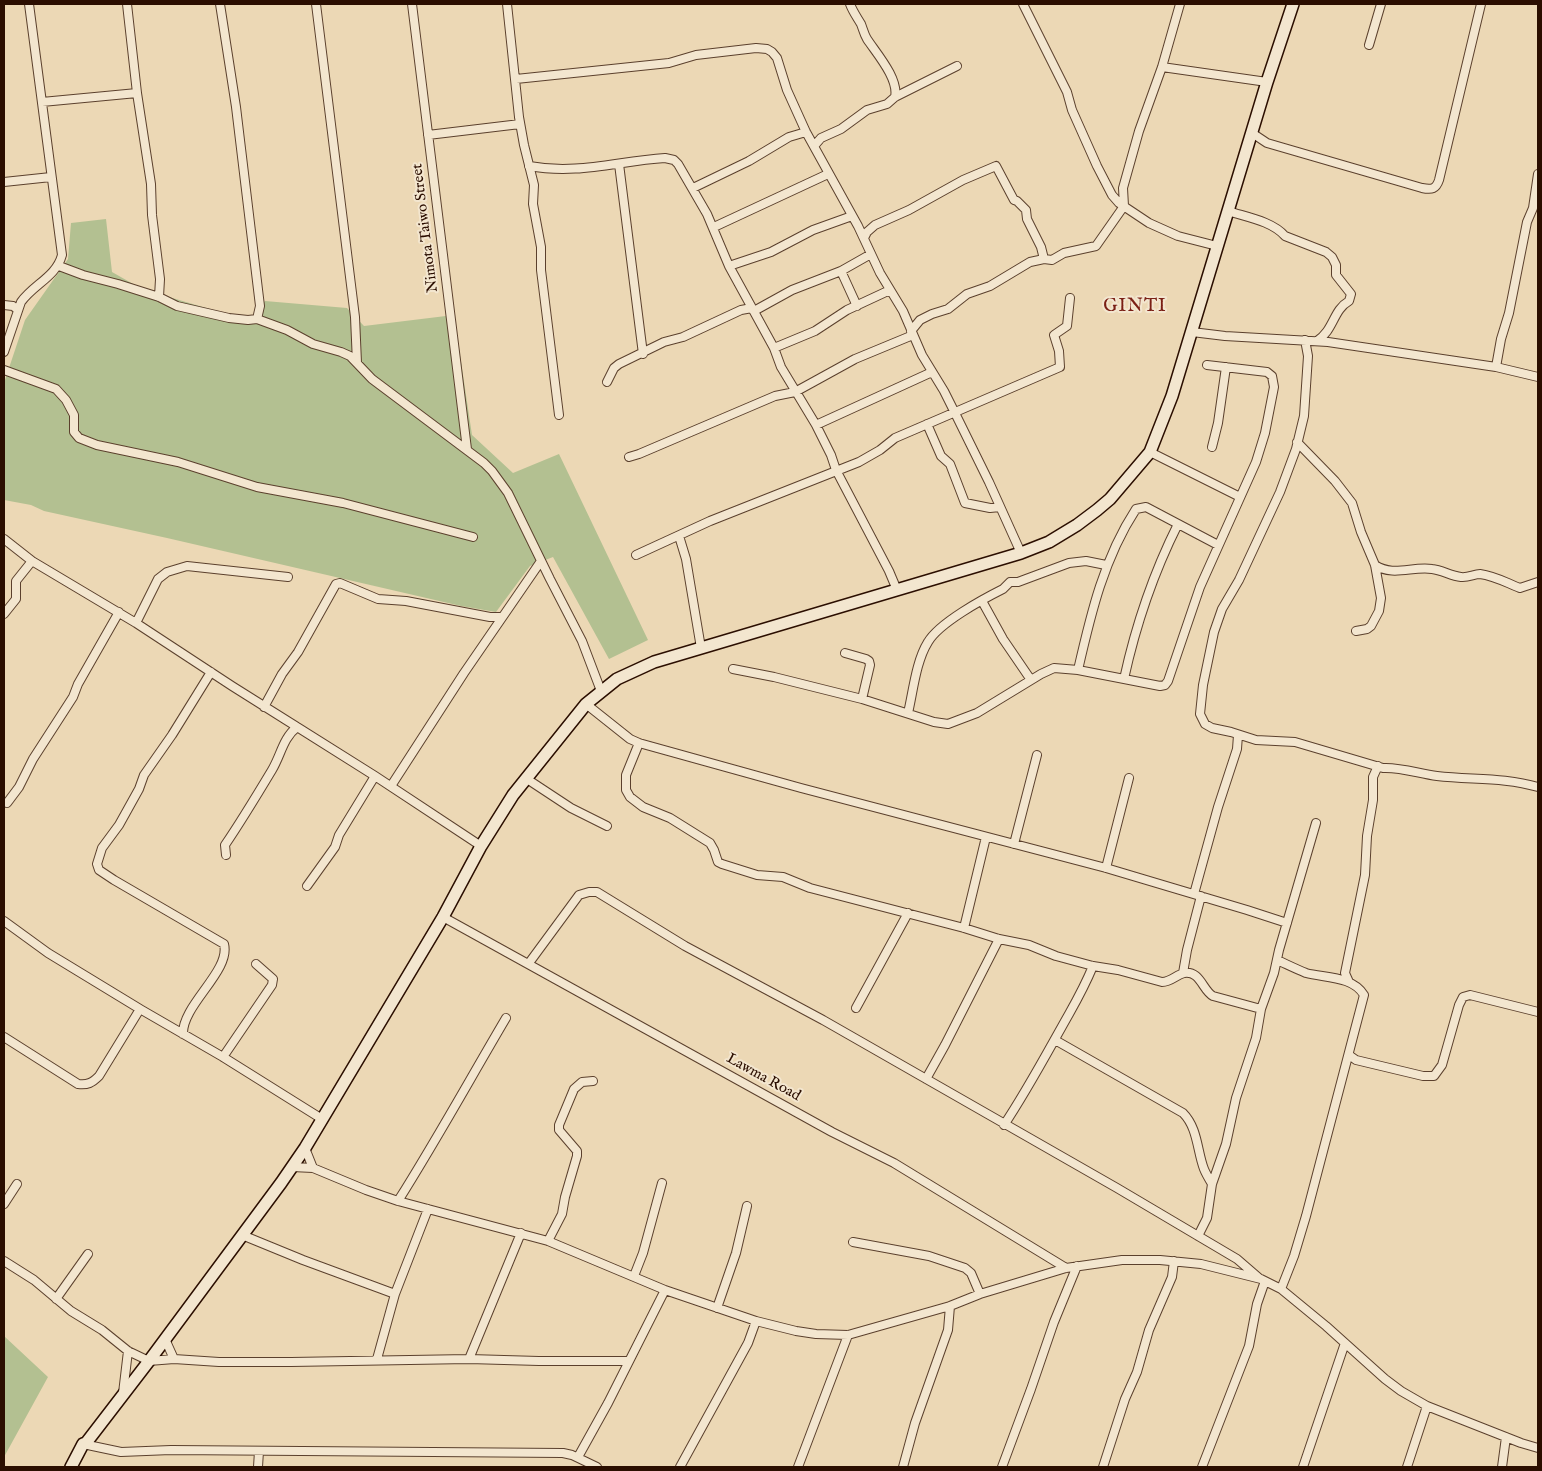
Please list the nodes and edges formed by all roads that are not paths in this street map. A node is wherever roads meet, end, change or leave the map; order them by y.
1 (29, 4) edge
2 (127, 4) edge
3 (220, 4) edge
4 (316, 4) edge
5 (412, 4) edge
6 (507, 4) edge
7 (850, 4) edge
8 (1023, 4) edge
9 (1180, 4) edge
10 (1293, 4) edge
11 (1381, 4) edge
12 (1481, 4) edge
13 (1369, 45) dead end
14 (957, 66) dead end
15 (1162, 67) junction
16 (516, 79) junction
17 (1268, 82) junction
18 (137, 92) junction
19 (895, 97) junction
20 (42, 102) junction
21 (520, 124) junction
22 (806, 132) junction
23 (1252, 134) junction
24 (428, 135) junction
25 (814, 146) junction
26 (619, 164) junction
27 (529, 166) junction
28 (828, 174) junction
29 (1538, 174) edge
30 (51, 177) junction
31 (4, 182) edge
32 (1537, 187) edge
33 (693, 188) junction
34 (1123, 188) junction
35 (1112, 195) junction
36 (1124, 206) junction
37 (1228, 211) junction
38 (852, 216) junction
39 (714, 227) junction
40 (864, 238) junction
41 (1217, 246) junction
42 (871, 254) junction
43 (1044, 259) junction
44 (59, 266) junction
45 (730, 266) junction
46 (841, 271) junction
47 (890, 290) junction
48 (159, 297) junction
49 (1070, 298) dead end
50 (4, 306) edge
51 (857, 306) junction
52 (753, 309) junction
53 (18, 310) junction
54 (257, 319) junction
55 (1192, 332) junction
56 (912, 333) junction
57 (1305, 340) junction
58 (1317, 341) junction
59 (774, 348) junction
60 (4, 352) edge
61 (643, 354) junction
62 (357, 363) junction
63 (1207, 365) dead end
64 (1226, 367) junction
65 (1496, 367) junction
66 (4, 370) edge
67 (932, 372) junction
68 (1538, 377) edge
69 (607, 382) dead end
70 (795, 392) junction
71 (954, 413) junction
72 (558, 415) dead end
73 (927, 424) junction
74 (816, 425) junction
75 (1297, 442) junction
76 (1212, 447) dead end
77 (467, 449) junction
78 (1150, 452) junction
79 (629, 457) dead end
80 (836, 470) junction
81 (1240, 497) junction
82 (1000, 507) junction
83 (1178, 524) junction
84 (679, 536) junction
85 (473, 537) dead end
86 (4, 539) edge
87 (1218, 545) junction
88 (1021, 553) junction
89 (636, 555) dead end
90 (32, 561) junction
91 (541, 561) junction
92 (1106, 565) junction
93 (1375, 565) junction
94 (288, 577) dead end
95 (1538, 582) edge
96 (896, 590) junction
97 (982, 601) junction
98 (119, 612) junction
99 (4, 614) edge
100 (502, 617) junction
101 (136, 623) junction
102 (1356, 631) dead end
103 (700, 648) junction
104 (845, 653) dead end
105 (733, 669) dead end
106 (1078, 670) junction
107 (212, 672) junction
108 (1124, 679) junction
109 (1031, 680) junction
110 (601, 691) junction
111 (862, 699) junction
112 (586, 704) junction
113 (264, 706) junction
114 (908, 713) junction
115 (297, 727) junction
116 (1238, 734) junction
117 (639, 743) junction
118 (1037, 755) dead end
119 (1378, 766) junction
120 (376, 776) junction
121 (1129, 778) dead end
122 (527, 779) junction
123 (391, 786) junction
124 (1538, 788) edge
125 (7, 803) dead end
126 (1316, 823) dead end
127 (607, 826) dead end
128 (986, 837) junction
129 (1014, 844) junction
130 (481, 846) junction
131 (226, 855) dead end
132 (1106, 868) junction
133 (307, 886) dead end
134 (1197, 895) junction
135 (908, 913) junction
136 (443, 917) junction
137 (4, 921) edge
138 (1287, 923) junction
139 (964, 928) junction
140 (999, 939) junction
141 (1277, 960) junction
142 (256, 964) dead end
143 (529, 964) junction
144 (1093, 966) junction
145 (1183, 973) junction
146 (1344, 973) junction
147 (1335, 978) junction
148 (1349, 982) junction
149 (856, 1008) dead end
150 (1261, 1008) junction
151 (140, 1009) junction
152 (1538, 1012) edge
153 (506, 1018) dead end
154 (183, 1034) junction
155 (4, 1037) edge
156 (1055, 1040) junction
157 (1349, 1055) junction
158 (223, 1057) junction
159 (926, 1078) junction
160 (593, 1081) dead end
161 (322, 1119) junction
162 (1004, 1125) junction
163 (305, 1148) junction
164 (292, 1167) junction
165 (313, 1168) junction
166 (662, 1182) dead end
167 (17, 1184) dead end
168 (1212, 1184) junction
169 (398, 1201) junction
170 (4, 1204) edge
171 (747, 1206) dead end
172 (428, 1209) junction
173 (521, 1233) junction
174 (242, 1235) junction
175 (1198, 1236) junction
176 (548, 1241) junction
177 (853, 1242) dead end
178 (88, 1254) dead end
179 (1237, 1259) junction
180 (4, 1261) edge
181 (1174, 1262) junction
182 (1077, 1266) junction
183 (1066, 1268) junction
184 (1229, 1271) junction
185 (634, 1276) junction
186 (1263, 1280) junction
187 (1281, 1289) junction
188 (665, 1290) junction
189 (396, 1294) junction
190 (980, 1294) junction
191 (56, 1298) junction
192 (950, 1306) junction
193 (717, 1308) junction
194 (756, 1322) junction
195 (848, 1335) junction
196 (165, 1339) junction
197 (1345, 1343) junction
198 (128, 1351) junction
199 (174, 1359) junction
200 (376, 1359) junction
201 (469, 1359) junction
202 (149, 1361) junction
203 (629, 1361) junction
204 (123, 1395) junction
205 (1427, 1406) junction
206 (1506, 1437) junction
207 (83, 1444) junction
208 (1538, 1448) edge
209 (259, 1452) junction
210 (578, 1457) junction
211 (75, 1465) edge
212 (258, 1467) edge
213 (594, 1467) edge
214 (680, 1467) edge
215 (798, 1467) edge
216 (903, 1467) edge
217 (1002, 1467) edge
218 (1103, 1467) edge
219 (1202, 1467) edge
220 (1303, 1467) edge
221 (1407, 1467) edge
222 (1502, 1467) edge

1 - 20 street
2 - 18 street
3 - 54 street
4 - 62 street
5 - 24 street, Nimota Taiwo Street
6 - 16 street
7 - 19 street
8 - 35 street
9 - 15 street
10 - 17 main road
11 - 13 street
12 - 23 street
14 - 19 street
15 - 17 street
15 - 34 street
16 - 21 street
16 - 22 street
17 - 23 main road
18 - 20 street
18 - 48 street
19 - 25 street
20 - 30 street
21 - 24 street
21 - 27 street
22 - 25 street
22 - 33 street
23 - 37 main road
24 - 77 street, Nimota Taiwo Street
25 - 28 street
26 - 27 street
26 - 33 street
26 - 61 street
27 - 72 street
28 - 38 street
28 - 39 street
29 - 32 street
30 - 31 street
30 - 44 street
32 - 65 street
33 - 39 street
34 - 35 street
34 - 36 street
35 - 36 street
36 - 41 street
36 - 43 street
37 - 41 main road
37 - 58 street
38 - 40 street
38 - 45 street
39 - 45 street
40 - 42 street
40 - 43 street
41 - 55 main road
42 - 46 street
42 - 47 street
43 - 56 street
44 - 48 street
44 - 53 street
45 - 52 street
46 - 51 street
46 - 52 street
47 - 51 street
47 - 56 street
48 - 54 street
49 - 71 street
50 - 53 street
51 - 59 street
52 - 59 street
52 - 61 street
53 - 60 street
54 - 62 street
55 - 57 street
55 - 78 main road
56 - 67 street
56 - 70 street
57 - 58 street
57 - 75 street
58 - 65 street
59 - 70 street
61 - 69 street
62 - 77 street
63 - 64 street
64 - 76 street
64 - 81 street
65 - 68 street
66 - 85 street
67 - 71 street
67 - 74 street
70 - 74 street
70 - 79 street
71 - 73 street
71 - 82 street
73 - 80 street
73 - 82 street
74 - 80 street
75 - 93 street
75 - 116 street
77 - 91 street
78 - 81 street
78 - 88 main road
80 - 84 street
80 - 96 street
81 - 87 street
82 - 88 street
83 - 87 street
83 - 92 street
83 - 108 street
84 - 89 street
84 - 103 street
86 - 90 street
87 - 108 street
88 - 96 main road
90 - 98 street
90 - 99 street
91 - 100 street
91 - 110 street
92 - 97 street
92 - 106 street
93 - 95 street
93 - 102 street
94 - 101 street
96 - 103 main road
97 - 109 street
97 - 114 street
98 - 101 street
98 - 125 street
100 - 113 street
100 - 123 street
101 - 107 street
103 - 110 main road
104 - 111 street
105 - 111 street
106 - 108 street
106 - 109 street
107 - 113 street
107 - 154 street
109 - 114 street
110 - 112 main road
111 - 114 street
112 - 117 street
112 - 122 main road
113 - 115 street
115 - 120 street
115 - 131 street
116 - 119 street
116 - 134 street
117 - 128 street
117 - 135 street
118 - 129 street
119 - 124 street
119 - 146 street
120 - 123 street
120 - 133 street
121 - 132 street
122 - 127 street
122 - 130 main road
123 - 130 street
126 - 138 street
128 - 129 street
128 - 139 street
129 - 132 street
130 - 136 main road
132 - 134 street
134 - 138 street
134 - 145 street
135 - 139 street
135 - 149 street
136 - 143 street, Lawma Road
136 - 161 main road
137 - 151 street
138 - 141 street
139 - 140 street
140 - 144 street
140 - 159 street
141 - 147 street
141 - 150 street
142 - 158 street
143 - 159 street
143 - 183 street, Lawma Road
144 - 145 street
144 - 156 street
145 - 150 street
146 - 147 street
146 - 148 street
147 - 148 street
148 - 157 street
150 - 168 street
151 - 154 street
151 - 155 street
152 - 157 street
153 - 169 street
154 - 158 street
156 - 162 street
156 - 168 street
157 - 187 street
158 - 161 street
159 - 162 street
160 - 176 street
161 - 163 main road
162 - 175 street
163 - 164 main road
163 - 165 street
164 - 165 street
164 - 174 main road
165 - 169 street
166 - 185 street
167 - 170 street
168 - 175 street
169 - 172 street
171 - 193 street
172 - 173 street
172 - 189 street
173 - 176 street
173 - 201 street
174 - 189 street
174 - 196 main road
175 - 179 street
176 - 185 street
177 - 190 street
178 - 191 street
179 - 184 street
179 - 186 street
180 - 191 street
181 - 182 street
181 - 184 street
181 - 218 street
182 - 183 street
182 - 217 street
183 - 190 street
184 - 186 street
185 - 188 street
186 - 187 street
186 - 219 street
187 - 197 street
188 - 193 street
188 - 203 street
189 - 200 street
190 - 192 street
191 - 198 street
192 - 195 street
192 - 216 street
193 - 194 street
194 - 195 street
194 - 214 street
195 - 215 street
196 - 199 street
196 - 202 main road
197 - 205 street
197 - 220 street
198 - 202 street
198 - 204 street
199 - 200 street
199 - 202 street
200 - 201 street
201 - 203 street
202 - 204 main road
203 - 210 street
204 - 207 main road
205 - 206 street
205 - 221 street
206 - 208 street
206 - 222 street
207 - 209 street
207 - 211 main road
209 - 210 street
209 - 212 street
210 - 213 street

